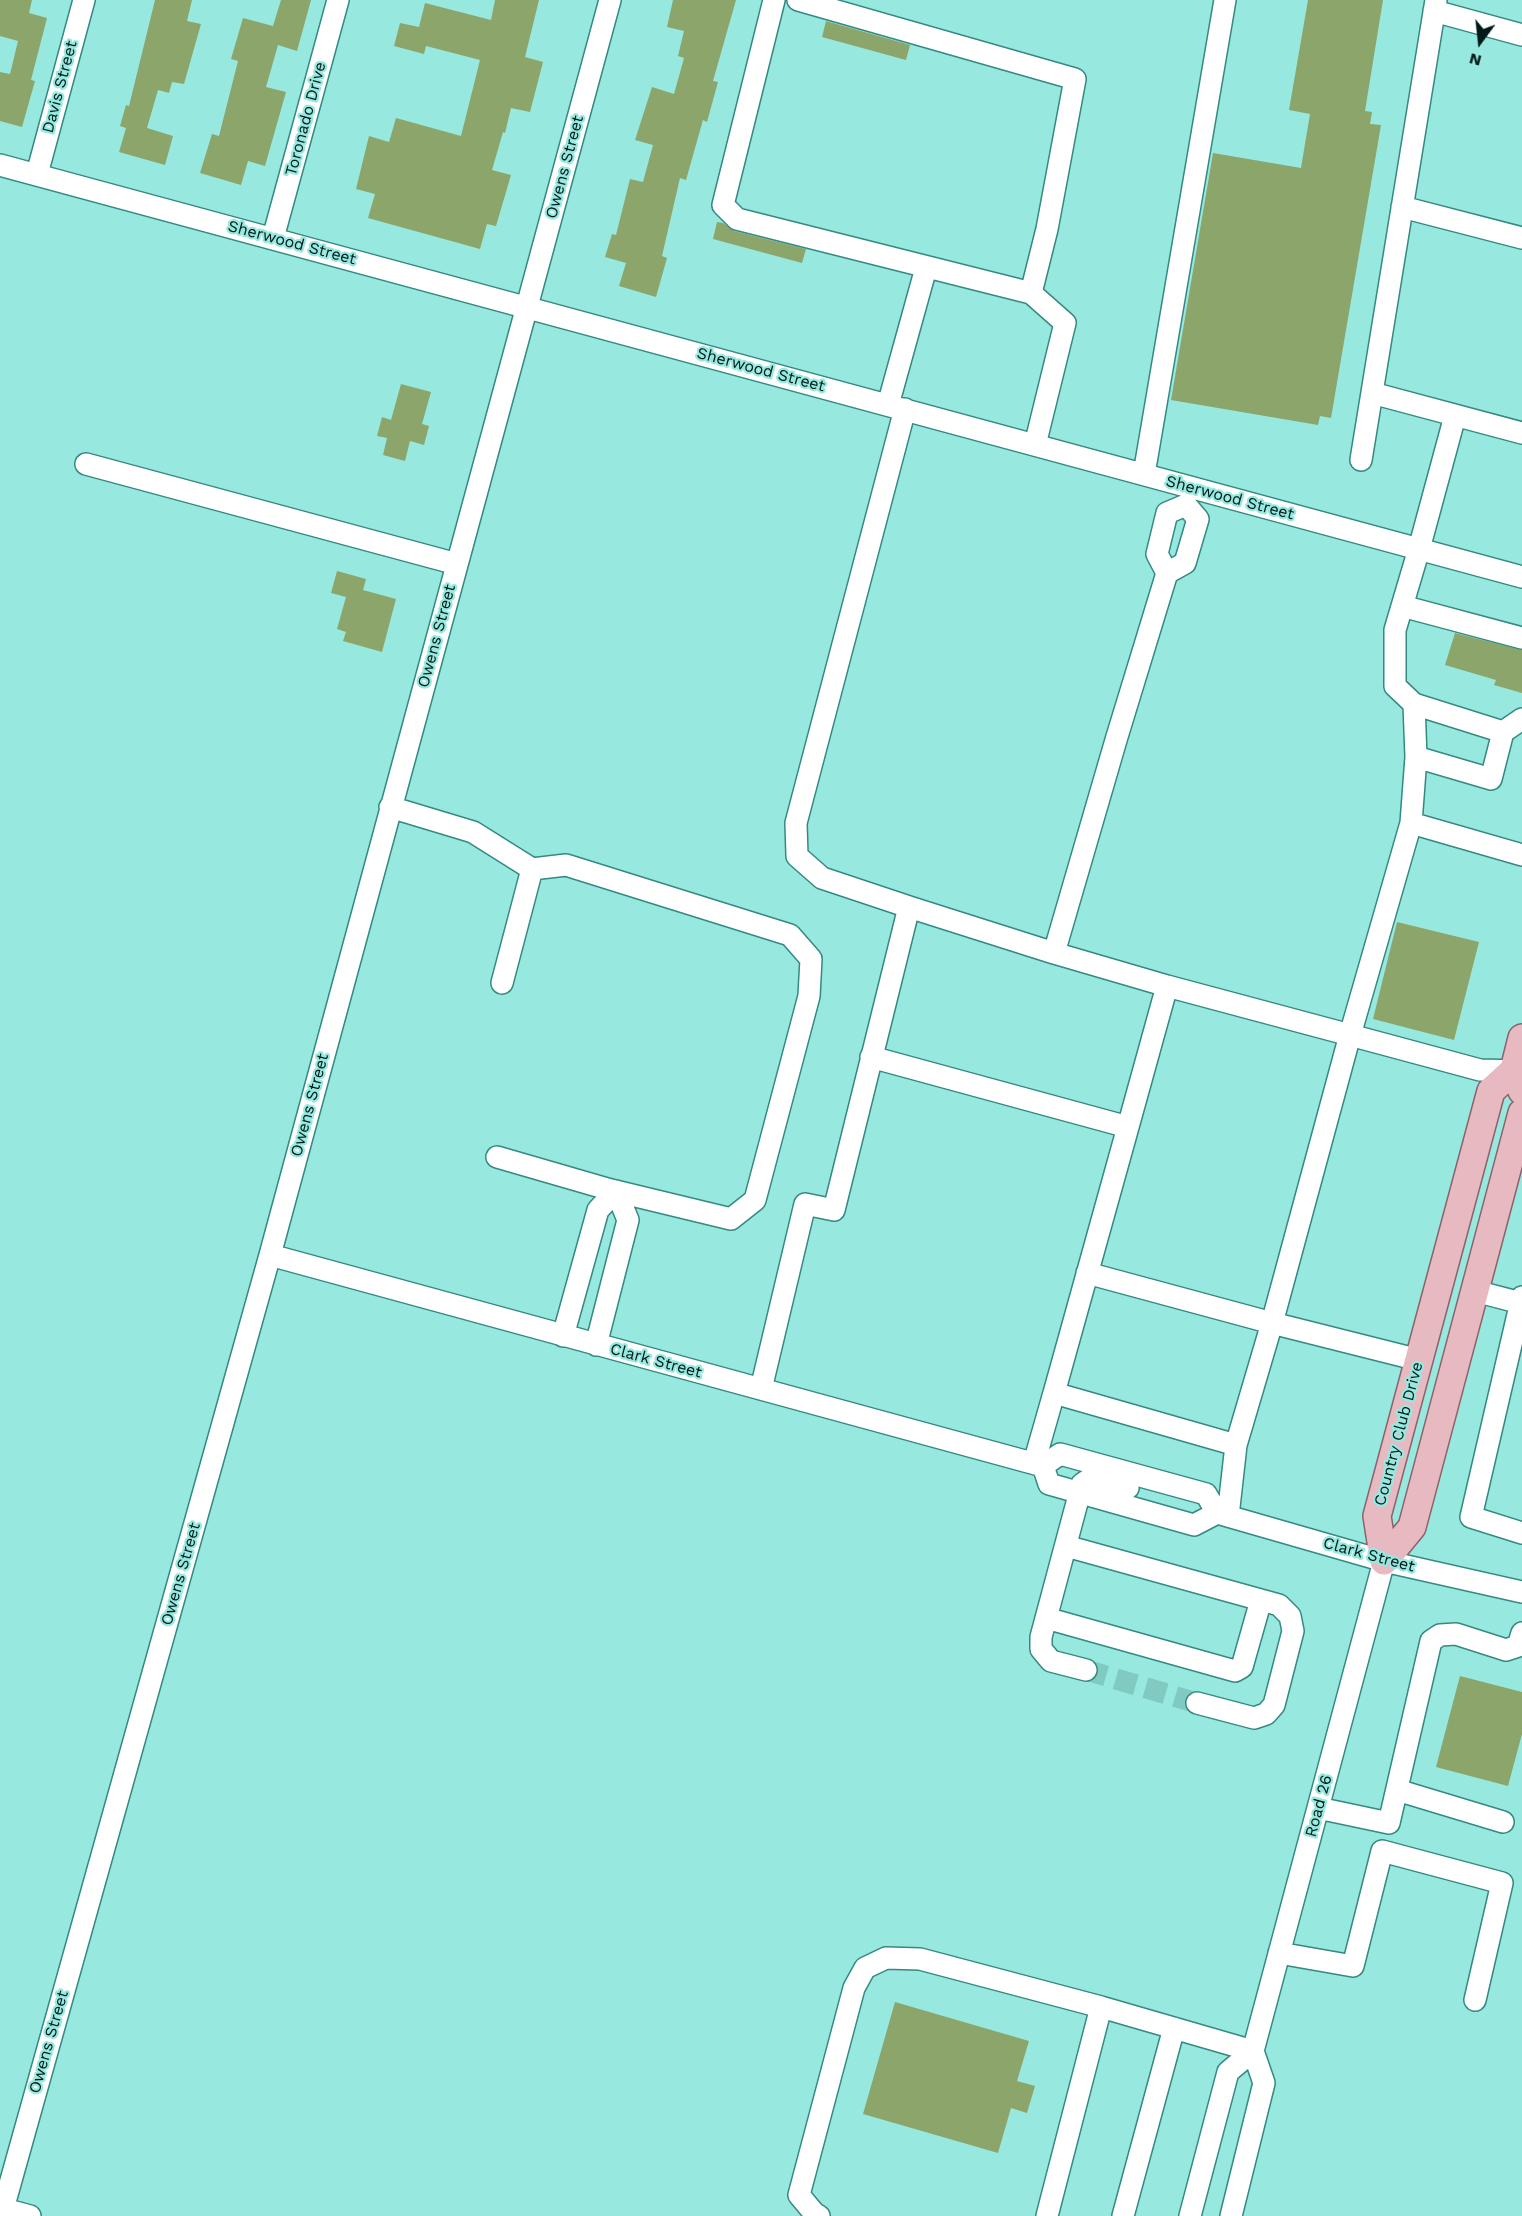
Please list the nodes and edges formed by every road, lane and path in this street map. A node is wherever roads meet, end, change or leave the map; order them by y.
1 (84, 0) edge
2 (338, 0) edge
3 (610, 0) edge
4 (774, 0) edge
5 (798, 0) edge
6 (1225, 0) edge
7 (1435, 5) edge
8 (1522, 35) edge
9 (0, 165) edge
10 (37, 174) junction
11 (1402, 207) junction
12 (273, 238) junction
13 (1522, 238) edge
14 (926, 268) junction
15 (1031, 293) junction
16 (527, 307) junction
17 (1372, 393) junction
18 (896, 407) junction
19 (1455, 416) junction
20 (1522, 433) edge
21 (1035, 444) junction
22 (1361, 460) dead end
23 (86, 464) dead end
24 (1144, 474) junction
25 (1188, 496) junction
26 (1419, 549) junction
27 (457, 564) junction
28 (1167, 573) junction
29 (1522, 577) edge
30 (1402, 606) junction
31 (1522, 638) edge
32 (1414, 704) junction
33 (1522, 719) edge
34 (1503, 732) junction
35 (1416, 757) junction
36 (390, 807) junction
37 (1411, 823) junction
38 (1522, 855) edge
39 (532, 869) junction
40 (909, 907) junction
41 (1054, 953) junction
42 (502, 983) dead end
43 (1167, 986) junction
44 (1350, 1035) junction
45 (1522, 1038) edge
46 (871, 1057) junction
47 (1520, 1077) edge
48 (1522, 1113) edge
49 (1128, 1127) junction
50 (497, 1157) dead end
51 (1516, 1162) edge
52 (616, 1191) junction
53 (270, 1255) junction
54 (1087, 1273) junction
55 (1475, 1291) junction
56 (1521, 1300) edge
57 (1272, 1323) junction
58 (563, 1336) junction
59 (596, 1345) junction
60 (1419, 1360) junction
61 (762, 1389) junction
62 (1054, 1393) junction
63 (1236, 1445) junction
64 (1038, 1464) junction
65 (1187, 1489) junction
66 (1080, 1493) junction
67 (1222, 1514) junction
68 (1522, 1533) edge
69 (1065, 1546) junction
70 (1384, 1561) junction
71 (1521, 1590) edge
72 (1260, 1600) junction
73 (1046, 1618) junction
74 (1522, 1633) edge
75 (1086, 1670) tunnel mouth
76 (1197, 1703) tunnel mouth
77 (1397, 1790) junction
78 (1318, 1808) junction
79 (1503, 1822) dead end
80 (1389, 1823) junction
81 (1382, 1851) junction
82 (1279, 1953) junction
83 (1475, 2000) dead end
84 (1101, 2007) junction
85 (1174, 2028) junction
86 (1253, 2051) junction
87 (1, 2208) edge
88 (30, 2216) edge
89 (819, 2216) edge
90 (1047, 2216) edge
91 (1123, 2216) edge
92 (1190, 2216) edge
93 (1231, 2216) edge

1 - 10 street, Davis Street
2 - 12 street, Toronado Drive
3 - 16 street, Owens Street
4 - 14 street
5 - 15 street
6 - 24 street
7 - 8 street
7 - 11 street
9 - 10 street, Sherwood Street
10 - 12 street, Sherwood Street
11 - 13 street
11 - 17 street
12 - 16 street, Sherwood Street
14 - 15 street
14 - 18 street
15 - 21 street
16 - 18 street, Sherwood Street
16 - 27 street, Owens Street
17 - 19 street
17 - 22 street
18 - 21 street, Sherwood Street
18 - 40 street
19 - 20 street
19 - 26 street
21 - 24 street, Sherwood Street
23 - 27 street
24 - 25 street, Sherwood Street
25 - 26 street, Sherwood Street
25 - 28 street
25 - 28 street
26 - 29 street, Sherwood Street
26 - 30 street
27 - 36 street, Owens Street
28 - 41 street
30 - 31 street
30 - 32 street
32 - 34 street
32 - 35 street
33 - 34 street
34 - 35 street
35 - 37 street
36 - 39 street
36 - 53 street, Owens Street
37 - 38 street
37 - 44 street
39 - 42 street
39 - 52 street
40 - 41 street
40 - 46 street
41 - 43 street
43 - 44 street
43 - 49 street
44 - 47 street
44 - 57 street
45 - 47 main road
46 - 49 street
46 - 61 street
47 - 60 main road, Country Club Drive
48 - 51 main road
49 - 54 street
50 - 52 street
51 - 55 main road
52 - 58 street
52 - 59 street
53 - 58 street, Clark Street
53 - 87 street, Owens Street
54 - 57 street
54 - 62 street
55 - 56 street
55 - 70 main road
56 - 68 street
57 - 60 street
57 - 63 street
58 - 59 street, Clark Street
59 - 61 street, Clark Street
60 - 70 main road, Country Club Drive
61 - 64 street, Clark Street
62 - 63 street
62 - 64 street
63 - 67 street
64 - 65 street
64 - 66 street
65 - 66 street
65 - 67 street
66 - 67 street
66 - 69 street
67 - 70 street, Clark Street
69 - 72 street
69 - 73 street
70 - 71 street, Clark Street
70 - 78 street, Road 26
72 - 73 street
72 - 76 street
73 - 75 street
74 - 77 street
77 - 79 street
77 - 80 street
78 - 80 street
78 - 82 street, Road 26
80 - 81 street
81 - 82 street
81 - 83 street
82 - 86 street, Road 26
84 - 85 street
84 - 89 street
84 - 90 street
85 - 86 street
85 - 91 street
86 - 92 street
86 - 93 street
87 - 88 street

